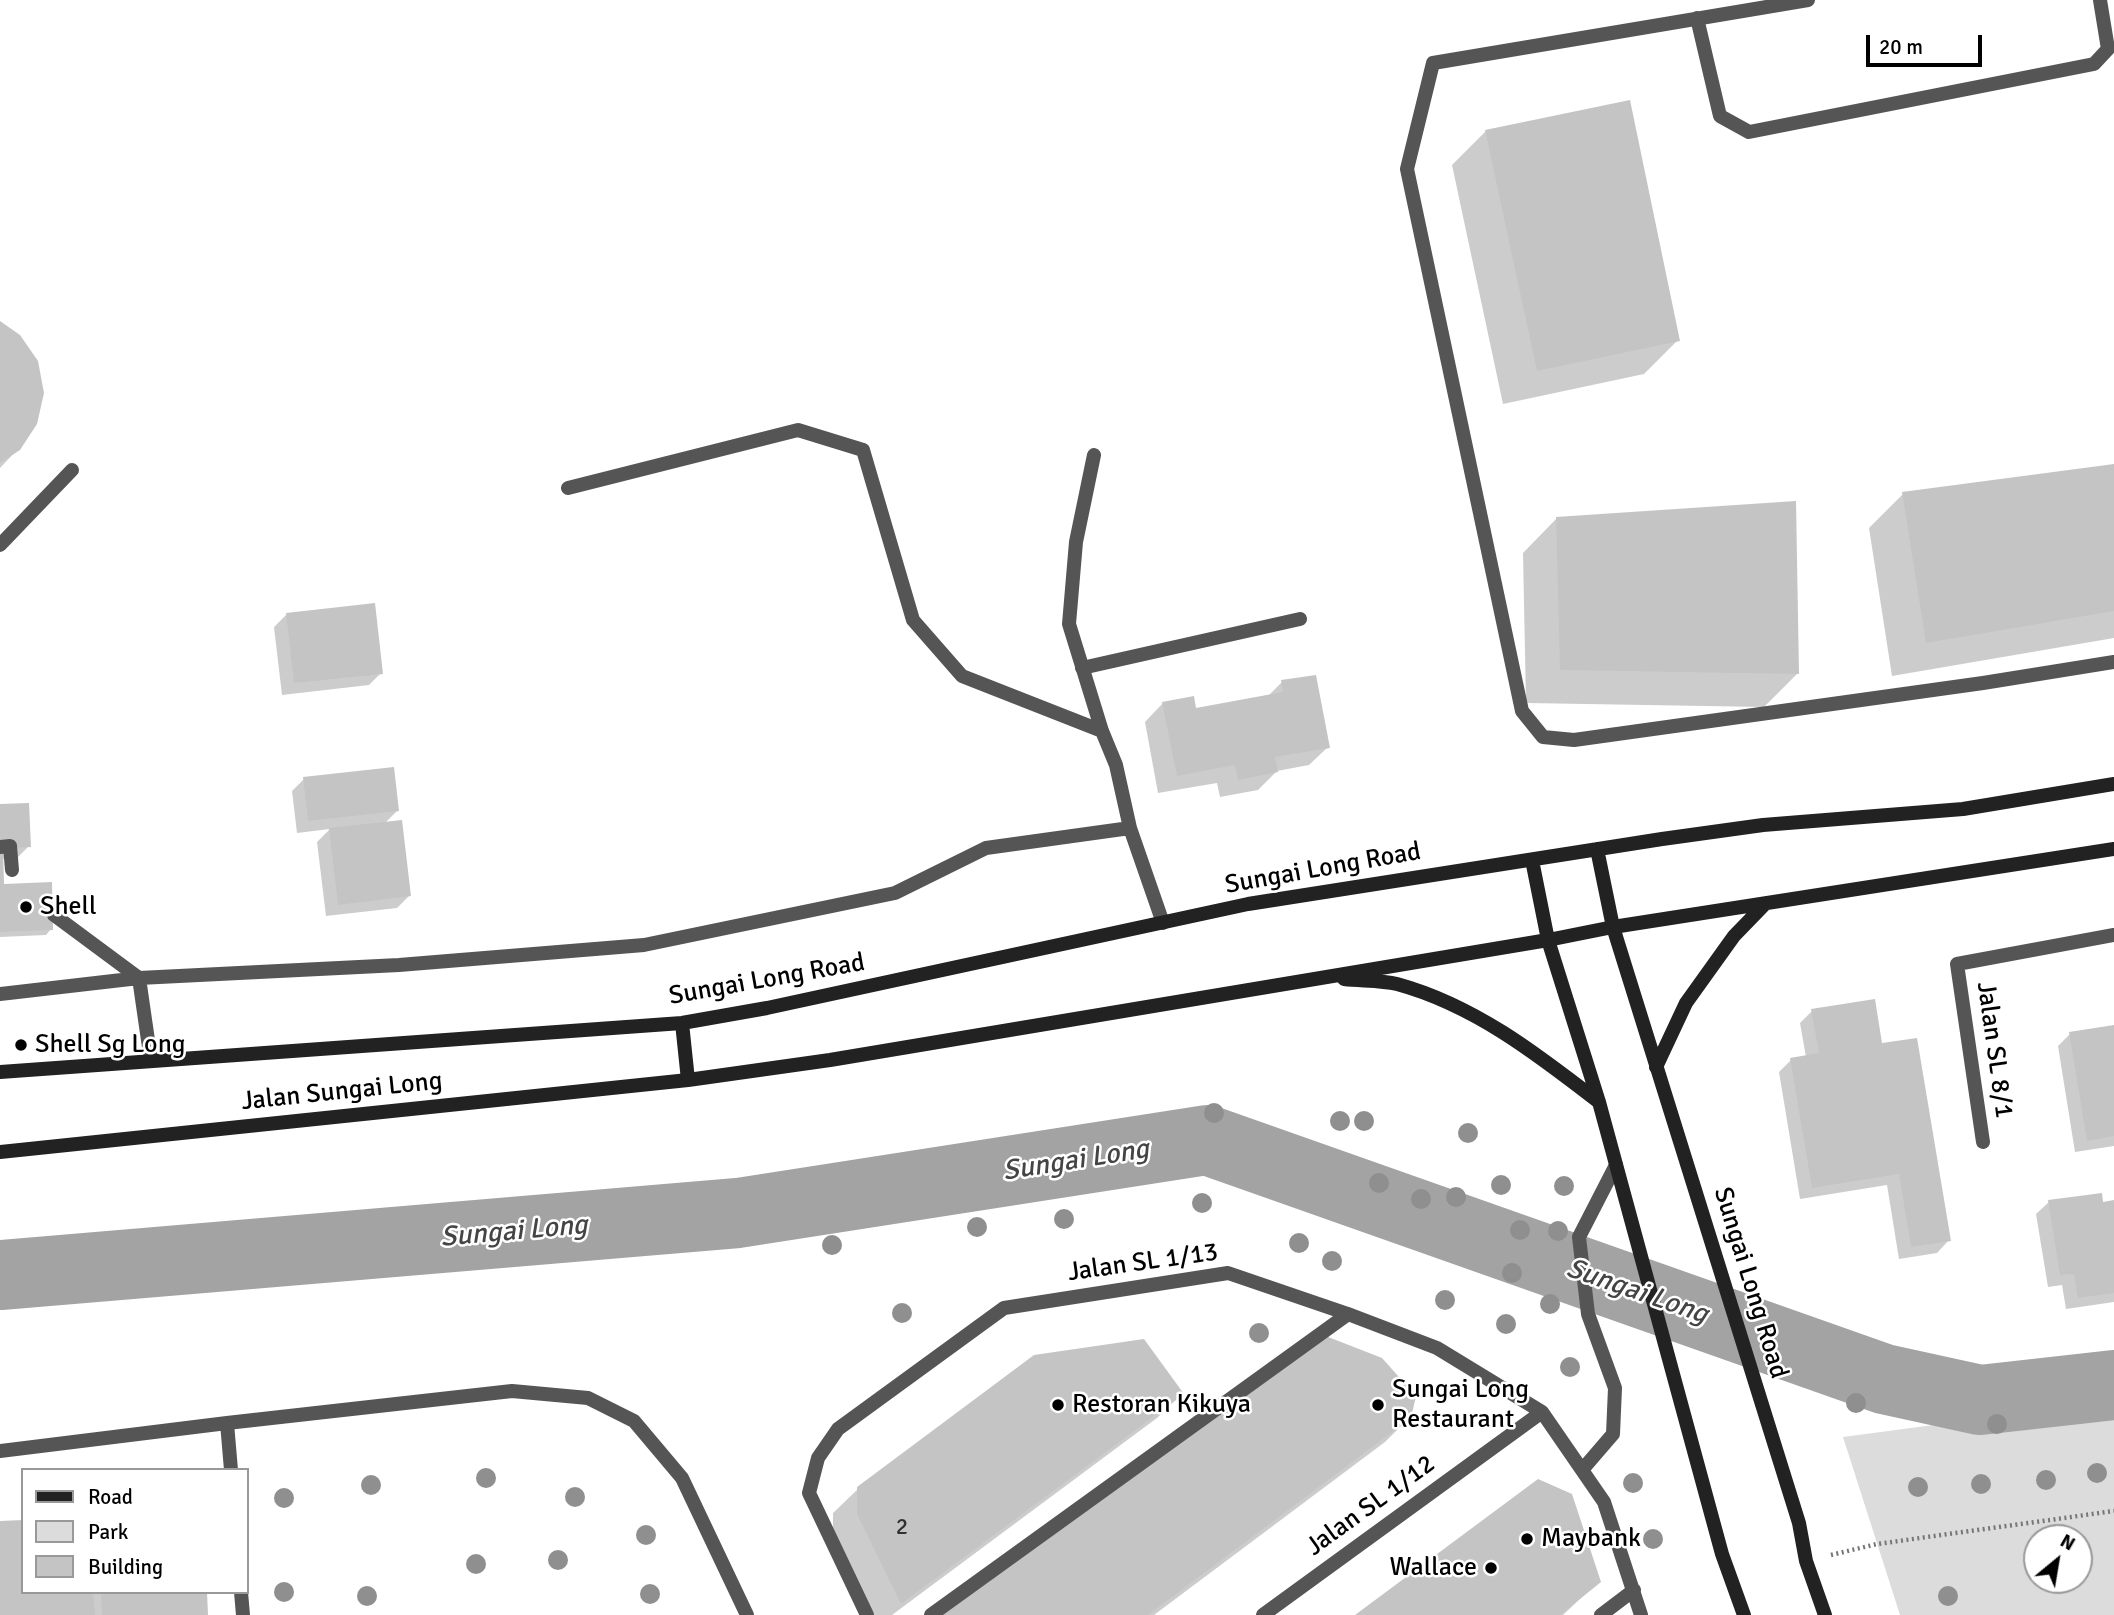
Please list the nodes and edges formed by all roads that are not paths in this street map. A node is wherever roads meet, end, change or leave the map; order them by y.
1 (1808, 0) edge
2 (2100, 0) edge
3 (1697, 18) junction
4 (1094, 455) dead end
5 (72, 470) dead end
6 (568, 488) dead end
7 (0, 545) edge
8 (1300, 619) dead end
9 (2114, 662) edge
10 (1082, 668) junction
11 (1102, 731) junction
12 (2114, 784) edge
13 (1130, 828) junction
14 (0, 847) edge
15 (1597, 849) junction
16 (2114, 849) edge
17 (1532, 860) junction
18 (12, 870) dead end
19 (1766, 903) junction
20 (54, 915) dead end
21 (1163, 923) junction
22 (1613, 927) junction
23 (2114, 935) edge
24 (1548, 940) junction
25 (139, 978) junction
26 (1323, 978) junction
27 (0, 994) edge
28 (682, 1023) junction
29 (151, 1060) junction
30 (1656, 1067) junction
31 (0, 1072) edge
32 (688, 1080) junction
33 (1599, 1102) junction
34 (1983, 1142) dead end
35 (0, 1152) edge
36 (1616, 1165) junction
37 (1348, 1314) junction
38 (1542, 1412) junction
39 (227, 1423) junction
40 (0, 1451) edge
41 (231, 1468) edge
42 (1582, 1470) junction
43 (1634, 1590) junction
44 (241, 1594) edge
45 (243, 1615) edge
46 (747, 1615) edge
47 (867, 1615) edge
48 (930, 1615) edge
49 (1262, 1615) edge
50 (1601, 1615) edge
51 (1641, 1615) edge
52 (1744, 1615) edge
53 (1825, 1615) edge

1 - 3 street
2 - 3 street
3 - 9 street
4 - 10 street
5 - 7 street
6 - 11 street
8 - 10 street
10 - 11 street
11 - 13 street
12 - 15 street, Sungai Long Road
13 - 21 street
13 - 25 street
14 - 18 street
15 - 17 street, Sungai Long Road
15 - 22 street, Sungai Long Road
16 - 19 street
17 - 21 street, Sungai Long Road
17 - 24 street
19 - 22 street
19 - 30 street
20 - 25 street
21 - 28 street, Sungai Long Road
22 - 24 street
22 - 30 street, Sungai Long Road
23 - 34 street, Jalan SL 8/1
24 - 26 street
24 - 33 street
25 - 27 street
25 - 29 street
26 - 32 street
26 - 33 street
28 - 29 street, Sungai Long Road
28 - 32 street
29 - 31 street, Sungai Long Road
30 - 53 street, Sungai Long Road
32 - 35 street, Jalan Sungai Long
33 - 36 street
36 - 42 street
36 - 52 street
37 - 38 street, Jalan SL 1/13
37 - 47 street, Jalan SL 1/13
37 - 48 street
38 - 42 street
38 - 49 street, Jalan SL 1/12
39 - 40 street
39 - 41 street
39 - 46 street
42 - 43 street
43 - 50 street
43 - 51 street
44 - 45 street

